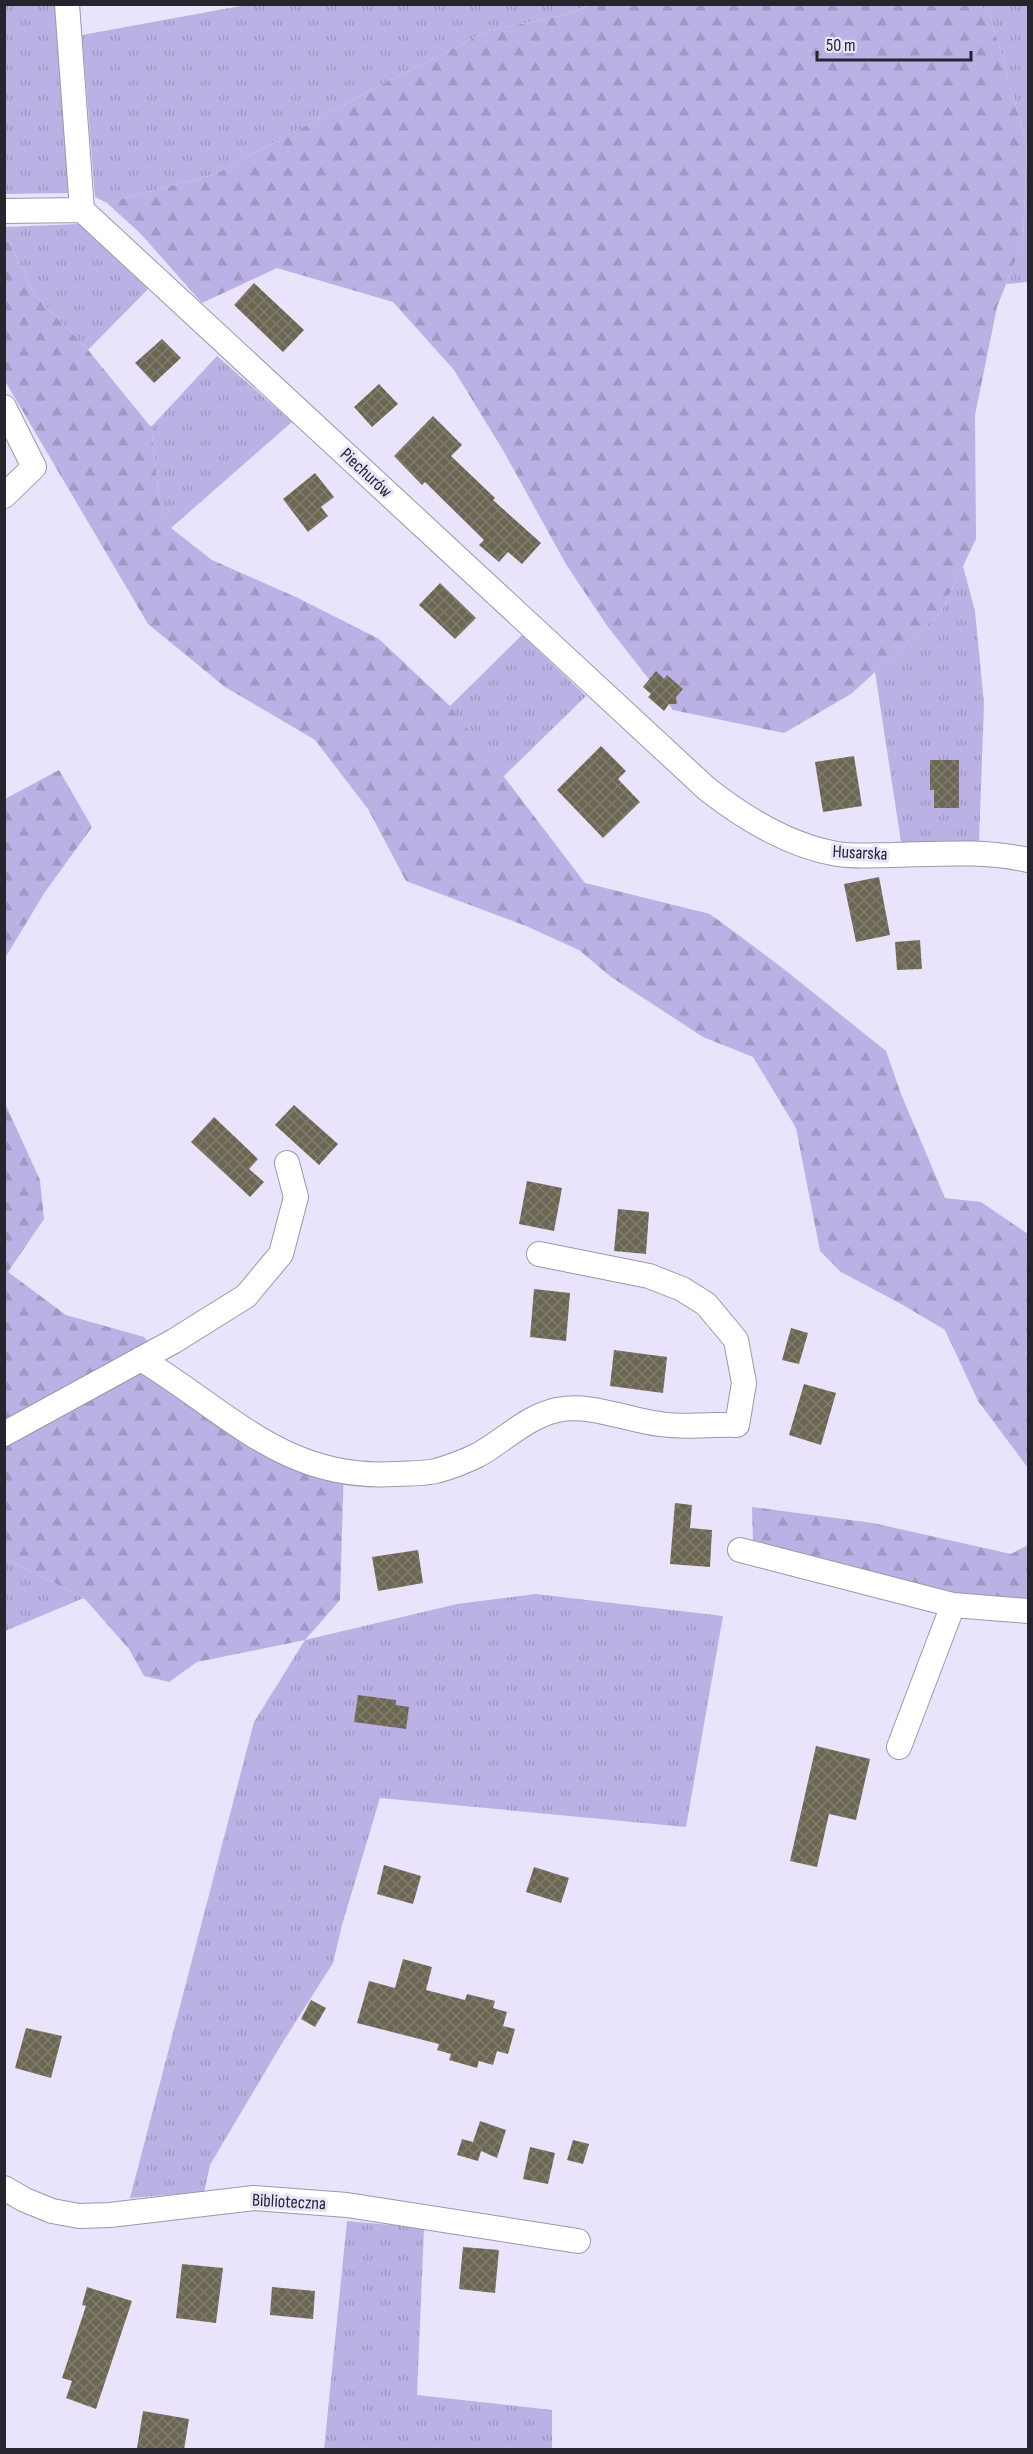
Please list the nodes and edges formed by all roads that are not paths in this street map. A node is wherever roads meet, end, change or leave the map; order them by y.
1 (67, 4) edge
2 (4, 210) edge
3 (82, 210) junction
4 (4, 407) edge
5 (4, 496) edge
6 (707, 789) joint
7 (1029, 861) edge
8 (287, 1163) dead end
9 (539, 1254) dead end
10 (174, 1341) junction
11 (141, 1359) junction
12 (181, 1383) junction
13 (4, 1434) edge
14 (741, 1550) dead end
15 (953, 1605) junction
16 (1029, 1611) edge
17 (900, 1747) dead end
18 (4, 2188) edge
19 (578, 2241) dead end

1 - 3 street
2 - 3 street
3 - 6 street, Piechurów
4 - 5 street
6 - 7 street, Husarska
8 - 10 street
9 - 12 street
10 - 11 street
10 - 12 street
11 - 12 street
11 - 13 street
14 - 15 street
15 - 16 street
15 - 17 street
18 - 19 street, Biblioteczna

